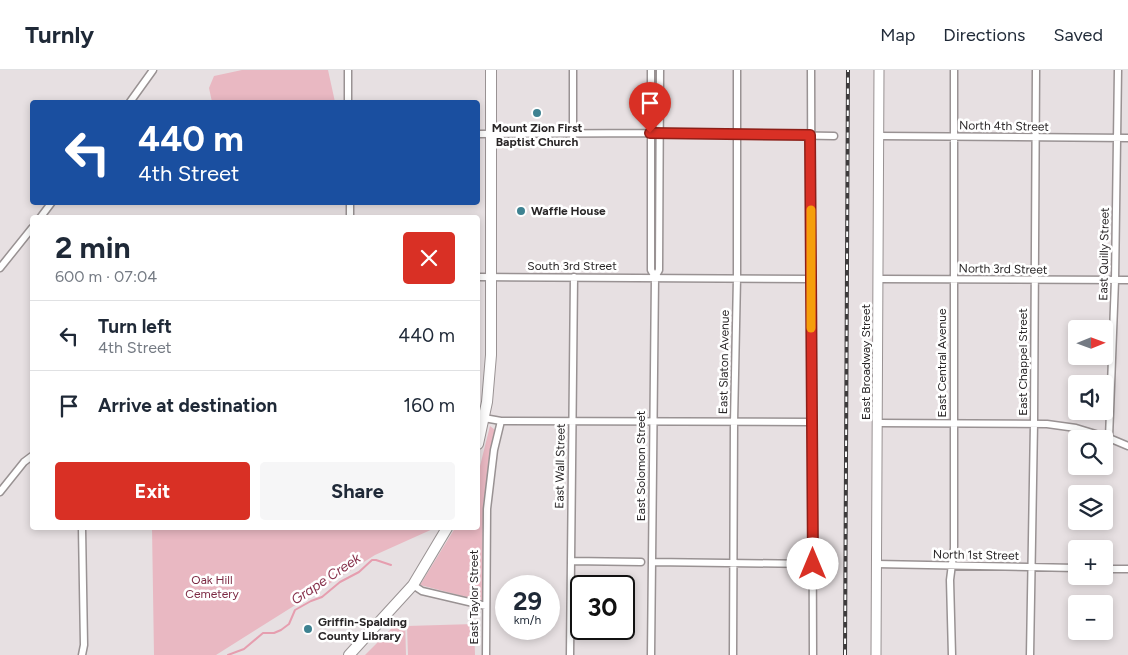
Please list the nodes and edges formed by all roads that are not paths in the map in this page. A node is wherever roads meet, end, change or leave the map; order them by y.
1 (153, 70) edge
2 (348, 70) edge
3 (491, 70) edge
4 (573, 70) edge
5 (651, 70) edge
6 (660, 70) edge
7 (737, 70) edge
8 (811, 70) edge
9 (879, 70) edge
10 (954, 70) edge
11 (1036, 70) edge
12 (1118, 70) edge
13 (131, 100) edge
14 (348, 100) edge
15 (650, 133) junction
16 (660, 133) junction
17 (480, 134) edge
18 (490, 134) junction
19 (573, 134) junction
20 (736, 134) junction
21 (810, 135) junction
22 (834, 136) dead end
23 (879, 136) junction
24 (954, 136) junction
25 (1035, 138) junction
26 (1128, 138) edge
27 (1117, 139) junction
28 (30, 230) edge
29 (0, 268) edge
30 (480, 277) edge
31 (490, 277) junction
32 (574, 277) junction
33 (655, 277) junction
34 (737, 278) junction
35 (811, 279) junction
36 (879, 279) junction
37 (954, 280) junction
38 (1115, 280) junction
39 (1128, 280) edge
40 (1034, 281) junction
41 (484, 418) junction
42 (572, 420) junction
43 (501, 421) junction
44 (652, 421) junction
45 (734, 422) junction
46 (812, 422) junction
47 (878, 423) junction
48 (954, 423) junction
49 (1034, 423) junction
50 (1083, 430) edge
51 (1109, 430) edge
52 (480, 435) edge
53 (1113, 440) edge
54 (1128, 446) edge
55 (30, 458) edge
56 (0, 492) edge
57 (82, 530) edge
58 (446, 530) edge
59 (570, 562) junction
60 (641, 562) dead end
61 (652, 562) junction
62 (733, 562) junction
63 (813, 564) junction
64 (876, 564) junction
65 (952, 566) junction
66 (1031, 568) junction
67 (1068, 568) edge
68 (1113, 569) edge
69 (1128, 569) edge
70 (413, 585) junction
71 (486, 606) junction
72 (82, 655) edge
73 (349, 655) edge
74 (486, 655) edge
75 (570, 655) edge
76 (651, 655) edge
77 (733, 655) edge
78 (813, 655) edge
79 (876, 655) edge
80 (952, 655) edge
81 (1030, 655) edge

1 - 13 street
2 - 14 street
3 - 18 main road
4 - 19 street
5 - 15 street, East Solomon Street
6 - 16 street, East Solomon Street
7 - 20 street, East Slaton Avenue
8 - 21 street
9 - 23 main road, East Broadway Street
10 - 24 street, East Central Avenue
11 - 25 street, East Chappel Street
12 - 27 street, East Quilly Street
15 - 16 street
15 - 19 street
15 - 33 street, East Solomon Street
16 - 20 street
16 - 33 street, East Solomon Street
17 - 18 street
18 - 19 street
18 - 31 main road
20 - 21 street
20 - 34 street, East Slaton Avenue
21 - 22 street
21 - 35 street
23 - 24 street, North 4th Street
23 - 36 main road, East Broadway Street
24 - 25 street, North 4th Street
24 - 37 street, East Central Avenue
25 - 27 street, North 4th Street
25 - 40 street, East Chappel Street
26 - 27 street, North 4th Street
27 - 38 street, East Quilly Street
28 - 29 street
30 - 31 street, South 3rd Street
31 - 32 street, South 3rd Street
31 - 41 main road
32 - 33 street, South 3rd Street
32 - 42 street, East Wall Street
33 - 34 street
33 - 44 street, East Solomon Street
34 - 35 street
34 - 45 street, East Slaton Avenue
35 - 46 street
36 - 37 street, North 3rd Street
36 - 47 main road, East Broadway Street
37 - 40 street, North 3rd Street
37 - 48 street, East Central Avenue
38 - 39 street, North 3rd Street
38 - 40 street, North 3rd Street
38 - 51 street, East Quilly Street
40 - 49 street, East Chappel Street
41 - 43 street
41 - 52 main road
42 - 43 street
42 - 44 street
42 - 59 street, East Wall Street
43 - 71 street, East Taylor Street
44 - 45 street
44 - 61 street, East Solomon Street
45 - 46 street
45 - 62 street, East Slaton Avenue
46 - 63 street
47 - 48 street
47 - 64 main road, East Broadway Street
48 - 49 street
48 - 65 street, East Central Avenue
49 - 50 street
49 - 66 street, East Chappel Street
53 - 54 street
55 - 56 street
57 - 72 street
58 - 70 main road
59 - 60 street
59 - 75 street, East Wall Street
61 - 62 street
61 - 76 street, East Solomon Street
62 - 63 street
62 - 77 street, East Slaton Avenue
63 - 78 street
64 - 65 street, North 1st Street
64 - 79 main road, East Broadway Street
65 - 66 street, North 1st Street
65 - 80 street, East Central Avenue
66 - 67 street, North 1st Street
66 - 81 street, East Chappel Street
68 - 69 street
70 - 71 street
70 - 73 main road
71 - 74 street, East Taylor Street

